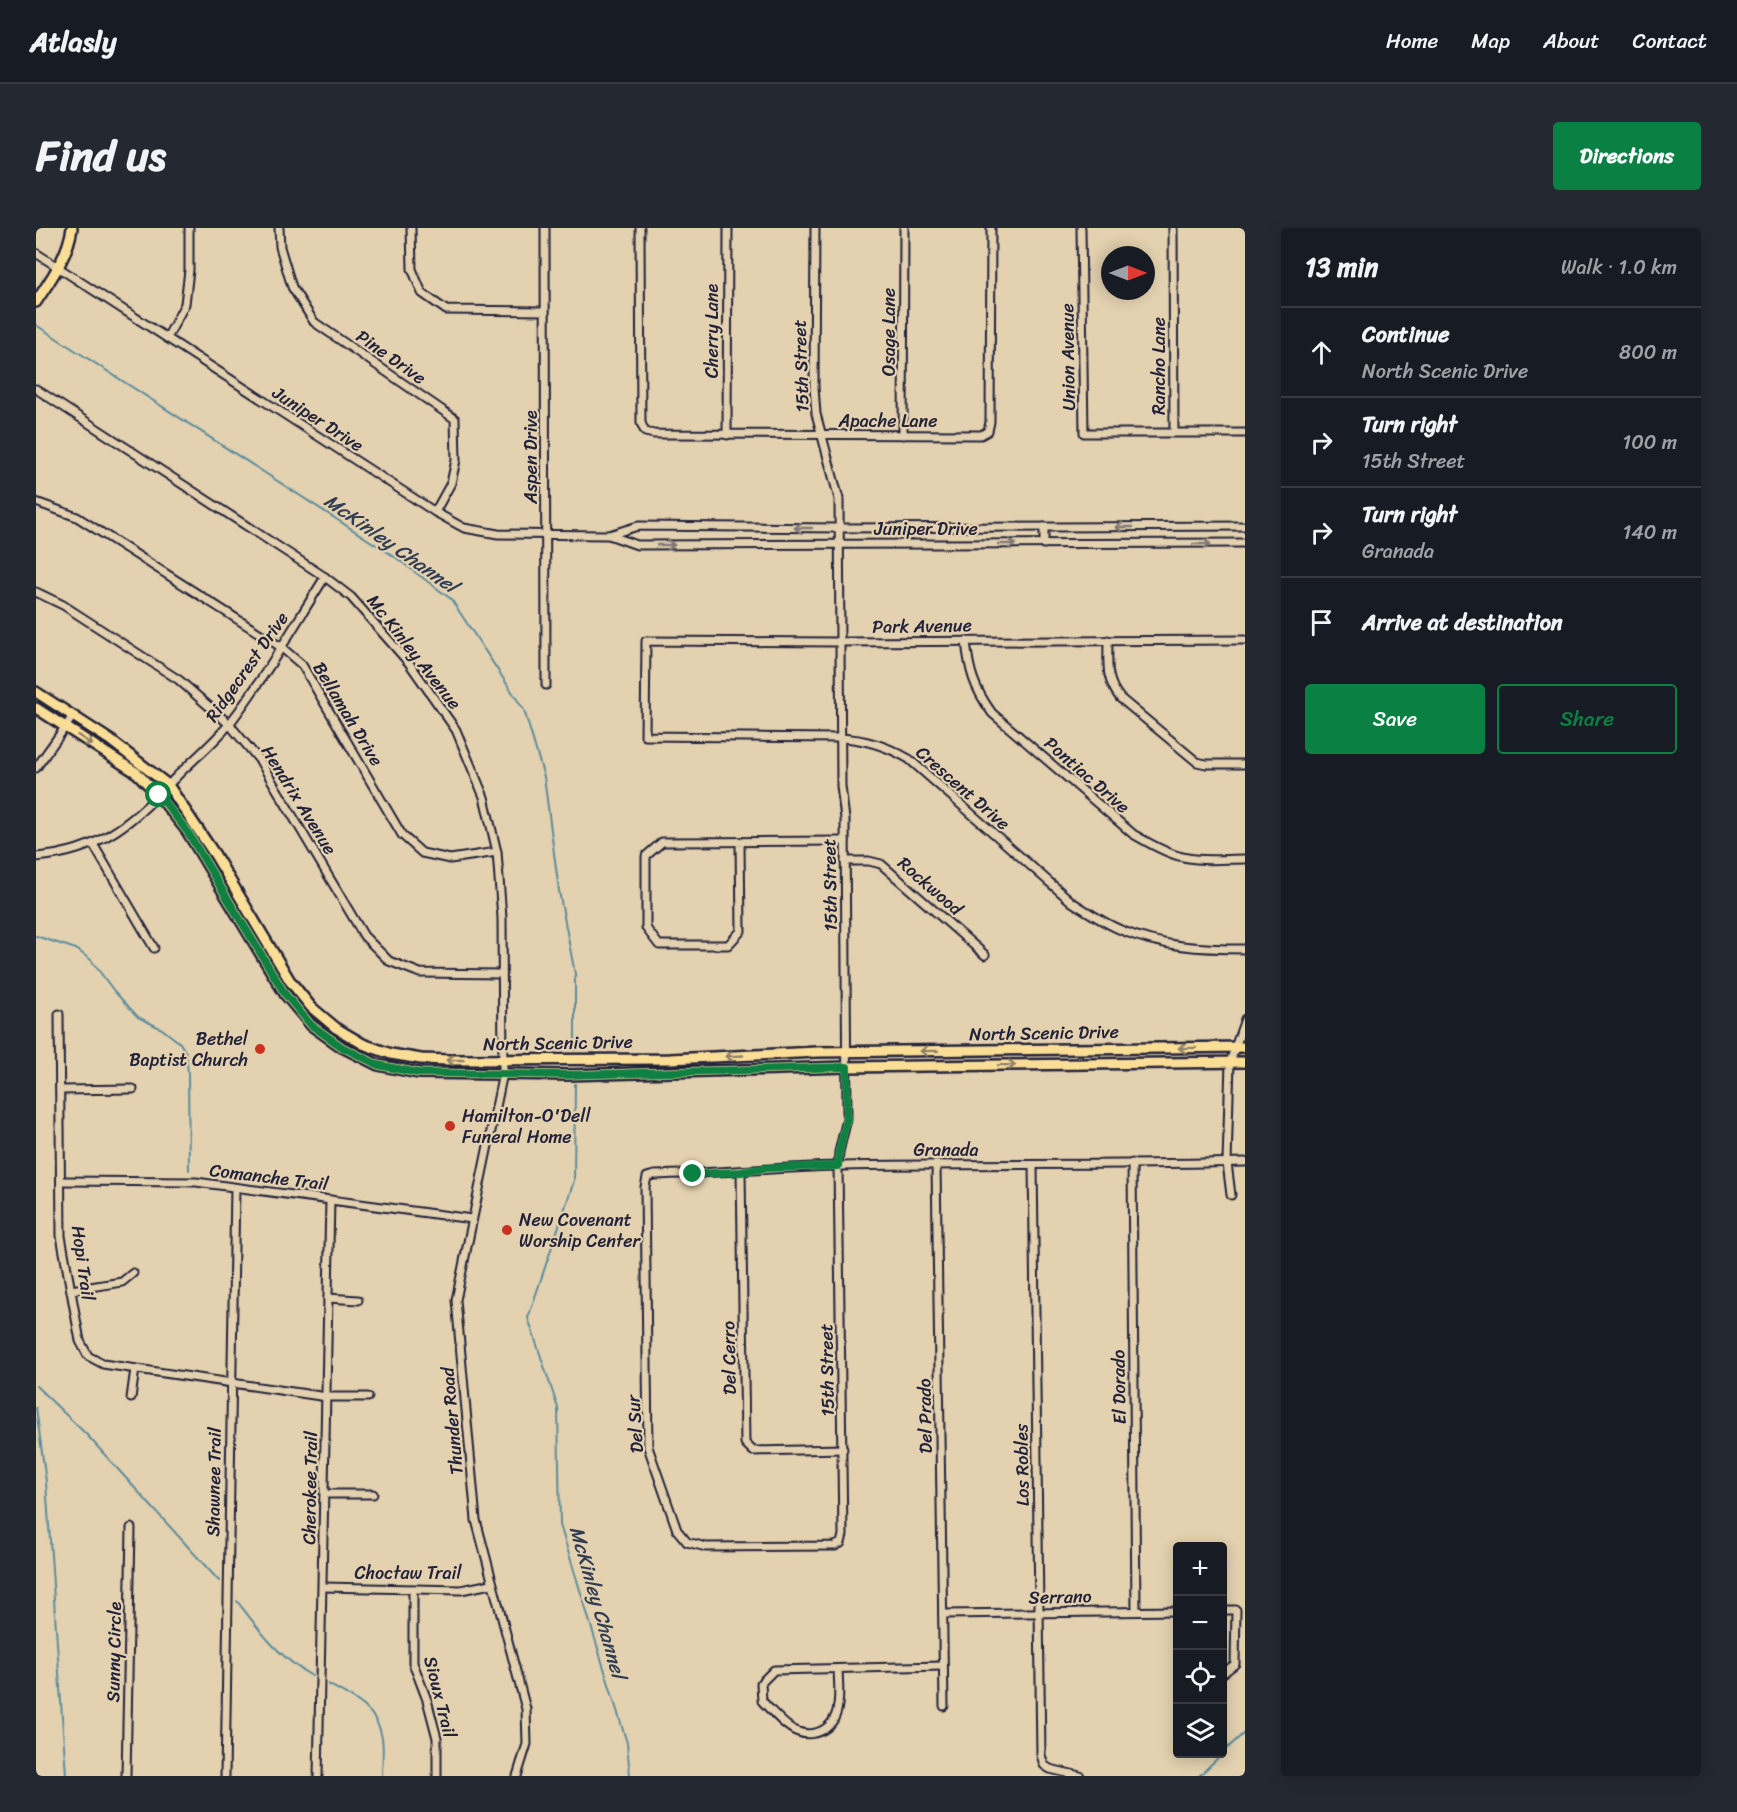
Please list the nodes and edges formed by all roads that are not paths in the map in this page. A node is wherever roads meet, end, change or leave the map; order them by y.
1 (72, 228) edge
2 (189, 228) edge
3 (279, 228) edge
4 (411, 228) edge
5 (545, 228) edge
6 (640, 228) edge
7 (728, 228) edge
8 (815, 228) edge
9 (904, 228) edge
10 (991, 228) edge
11 (1081, 228) edge
12 (1173, 228) edge
13 (36, 253) edge
14 (58, 268) junction
15 (36, 302) edge
16 (544, 311) junction
17 (167, 338) junction
18 (36, 390) edge
19 (1174, 432) junction
20 (1245, 433) edge
21 (727, 435) junction
22 (903, 435) junction
23 (821, 436) junction
24 (36, 502) edge
25 (435, 512) junction
26 (1245, 526) edge
27 (1044, 527) junction
28 (839, 528) junction
29 (609, 535) junction
30 (546, 536) junction
31 (1245, 543) edge
32 (840, 544) junction
33 (1044, 544) junction
34 (325, 577) junction
35 (36, 592) edge
36 (966, 640) junction
37 (1108, 640) junction
38 (1245, 640) edge
39 (839, 642) junction
40 (281, 647) junction
41 (546, 685) dead end
42 (645, 689) joint
43 (36, 692) edge
44 (36, 708) edge
45 (73, 716) junction
46 (229, 724) junction
47 (65, 727) junction
48 (840, 738) junction
49 (1245, 764) edge
50 (36, 768) edge
51 (168, 785) junction
52 (159, 795) junction
53 (845, 841) junction
54 (740, 842) junction
55 (93, 844) junction
56 (497, 852) junction
57 (36, 857) edge
58 (1245, 859) edge
59 (845, 861) junction
60 (268, 943) junction
61 (154, 948) dead end
62 (258, 949) junction
63 (1245, 949) edge
64 (986, 955) dead end
65 (502, 974) junction
66 (60, 1014) dead end
67 (1245, 1019) edge
68 (1234, 1047) junction
69 (1245, 1047) edge
70 (847, 1052) junction
71 (670, 1059) junction
72 (502, 1060) junction
73 (1230, 1062) junction
74 (1245, 1062) edge
75 (847, 1067) junction
76 (670, 1071) junction
77 (503, 1073) junction
78 (133, 1089) dead end
79 (60, 1090) junction
80 (1245, 1162) edge
81 (1132, 1163) junction
82 (1227, 1163) junction
83 (936, 1165) junction
84 (1033, 1165) junction
85 (838, 1166) junction
86 (741, 1172) junction
87 (647, 1177) joint
88 (62, 1181) junction
89 (235, 1188) junction
90 (1231, 1195) dead end
91 (330, 1200) junction
92 (472, 1219) junction
93 (133, 1273) dead end
94 (71, 1290) junction
95 (328, 1299) junction
96 (358, 1300) dead end
97 (135, 1369) junction
98 (231, 1383) junction
99 (327, 1397) junction
100 (368, 1397) dead end
101 (131, 1398) dead end
102 (843, 1449) junction
103 (325, 1494) junction
104 (373, 1494) dead end
105 (131, 1528) dead end
106 (841, 1543) joint
107 (491, 1584) junction
108 (323, 1587) junction
109 (414, 1589) junction
110 (1227, 1610) edge
111 (1136, 1611) junction
112 (1173, 1611) edge
113 (1039, 1612) junction
114 (943, 1614) junction
115 (943, 1666) junction
116 (838, 1670) junction
117 (1227, 1670) edge
118 (944, 1706) dead end
119 (126, 1776) edge
120 (225, 1776) edge
121 (318, 1776) edge
122 (437, 1776) edge
123 (517, 1776) edge
124 (1080, 1776) edge

1 - 14 main road
2 - 17 street
3 - 25 street, Pine Drive
4 - 16 street
5 - 16 street, Aspen Drive
6 - 21 street, Apache Lane
7 - 21 street, Cherry Lane
8 - 23 street, 15th Street
9 - 22 street, Osage Lane
10 - 22 street, Apache Lane
11 - 19 street, Union Avenue
12 - 19 street, Rancho Lane
13 - 14 street, Juniper Drive
14 - 15 main road
14 - 17 street, Juniper Drive
16 - 30 street, Aspen Drive
17 - 25 street, Juniper Drive
18 - 34 street, Mc Kinley Avenue
19 - 20 street, Union Avenue
21 - 23 street, Apache Lane
22 - 23 street, Apache Lane
23 - 28 street, 15th Street
24 - 40 street, Bellamah Drive
25 - 30 street, Juniper Drive
26 -> 27 street, Juniper Drive
27 - 28 street, Juniper Drive
27 - 33 street
28 -> 29 street, Juniper Drive
28 - 32 street, 15th Street
29 - 30 street, Juniper Drive
29 -> 32 street, Juniper Drive
30 - 41 street, Aspen Drive
33 -> 31 street, Juniper Drive
32 -> 33 street, Juniper Drive
32 - 39 street, 15th Street
34 - 40 street, Ridgecrest Drive
34 - 56 street, Mc Kinley Avenue
35 - 46 street, Hendrix Avenue
36 - 37 street, Park Avenue
36 - 39 street, Park Avenue
36 - 58 street, Pontiac Drive
37 - 38 street, Park Avenue
37 - 49 street
39 - 42 street, Park Avenue
39 - 48 street, 15th Street
40 - 46 street, Ridgecrest Drive
40 - 56 street, Bellamah Drive
42 - 48 street, Crescent Drive
43 - 45 main road, North Scenic Drive
44 - 47 main road, North Scenic Drive
45 - 47 street
45 - 51 main road, North Scenic Drive
46 - 51 street, Ridgecrest Drive
46 - 65 street, Hendrix Avenue
47 - 50 street
47 -> 52 main road, North Scenic Drive
48 - 53 street, 15th Street
48 - 63 street, Crescent Drive
51 - 52 street, Ridgecrest Drive
51 - 60 main road, North Scenic Drive
52 - 55 street, Ridgecrest Drive
52 - 62 main road, North Scenic Drive
53 - 54 street
53 - 59 street, 15th Street
54 - 54 street
55 - 57 street, Ridgecrest Drive
55 - 61 street
56 - 65 street, Mc Kinley Avenue
59 - 64 street, Rockwood
59 - 70 street, 15th Street
60 - 62 street
72 -> 60 main road, North Scenic Drive
62 - 77 main road, North Scenic Drive
65 - 72 street, Mc Kinley Avenue
66 - 79 street, Hopi Trail
67 - 68 street
68 - 69 main road, North Scenic Drive
68 -> 70 main road, North Scenic Drive
68 - 73 street
70 -> 71 main road, North Scenic Drive
70 - 75 street, 15th Street
71 - 72 main road, North Scenic Drive
71 - 76 street
72 - 77 street, Thunder Road
73 - 74 main road, North Scenic Drive
75 -> 73 main road, North Scenic Drive
73 - 82 street
75 - 76 main road, North Scenic Drive
75 - 85 street, 15th Street
76 - 77 main road, North Scenic Drive
77 - 92 street, Thunder Road
78 - 79 street
79 - 88 street, Hopi Trail
80 - 82 street, Granada
81 - 82 street, Granada
81 - 84 street, Granada
81 - 111 street, El Dorado
82 - 90 street
83 - 84 street, Granada
83 - 85 street, Granada
83 - 114 street, Del Prado
84 - 113 street, Los Robles
85 - 86 street, Granada
85 - 102 street, 15th Street
86 - 87 street, Granada
86 - 102 street, Del Cerro
87 - 106 street, Del Sur
88 - 89 street, Comanche Trail
88 - 94 street, Hopi Trail
89 - 91 street, Comanche Trail
89 - 98 street, Shawnee Trail
91 - 92 street, Comanche Trail
91 - 95 street, Cherokee Trail
92 - 107 street, Thunder Road
93 - 94 street
94 - 97 street, Hopi Trail
95 - 96 street
95 - 99 street, Cherokee Trail
97 - 98 street, Hopi Trail
97 - 101 street
98 - 99 street, Hopi Trail
98 - 120 street, Shawnee Trail
99 - 100 street, Hopi Trail
99 - 103 street, Cherokee Trail
102 - 106 street, 15th Street
103 - 104 street
103 - 108 street, Cherokee Trail
105 - 119 street, Sunny Circle
107 - 109 street, Choctaw Trail
107 - 123 street, Thunder Road
108 - 109 street, Choctaw Trail
108 - 121 street, Cherokee Trail
109 - 122 street, Sioux Trail
110 - 117 street
111 - 112 street, Serrano
111 - 113 street, Serrano
113 - 114 street, Serrano
113 - 124 street, Los Robles
114 - 115 street, Del Prado
115 - 116 street
115 - 118 street, Del Prado
116 - 116 street

